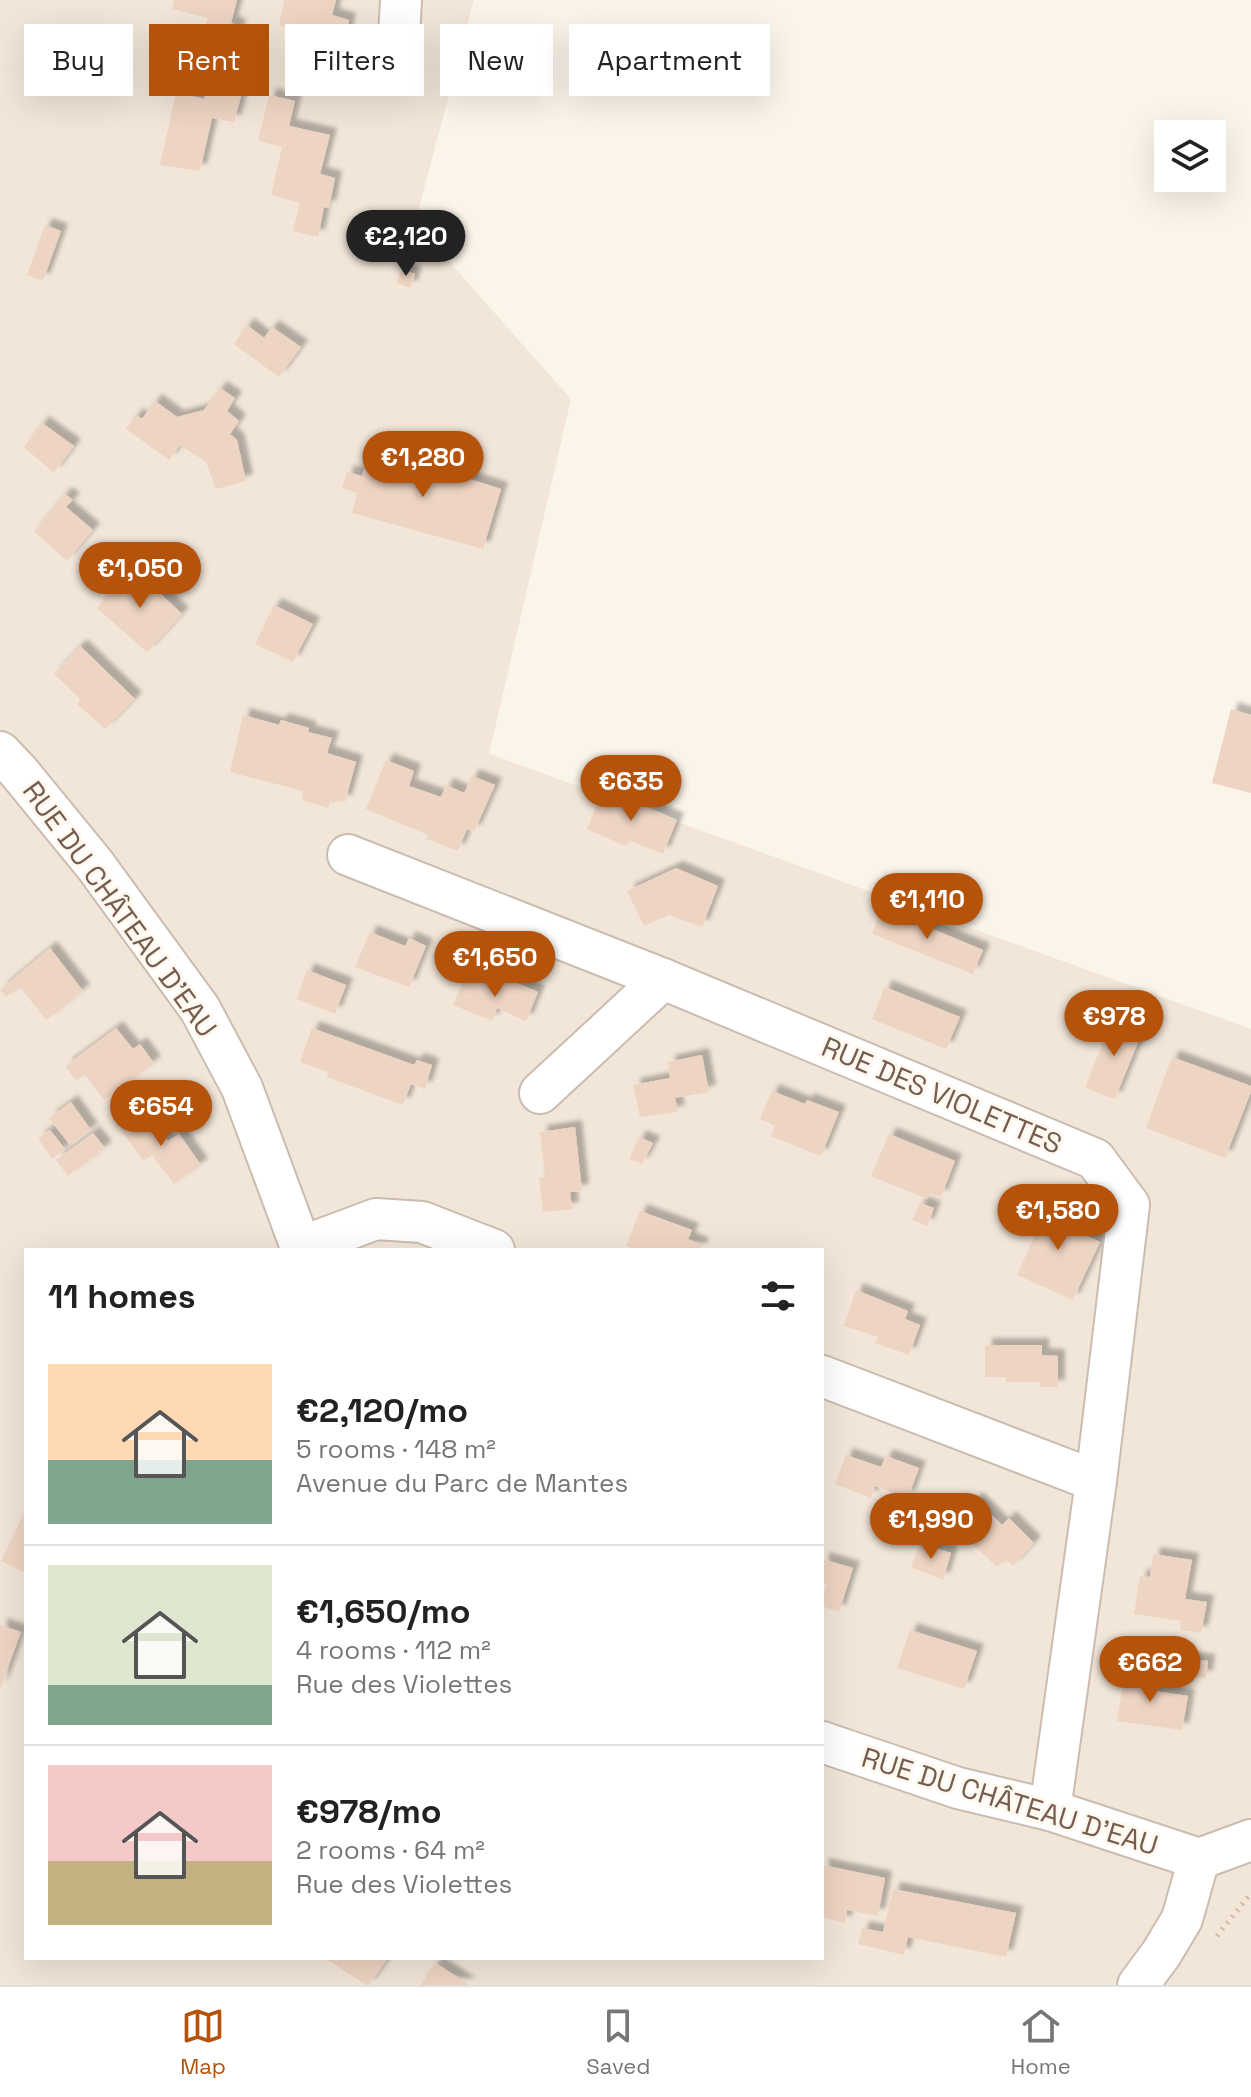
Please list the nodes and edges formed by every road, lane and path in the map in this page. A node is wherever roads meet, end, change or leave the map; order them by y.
1 (401, 0) edge
2 (400, 24) edge
3 (0, 752) edge
4 (348, 855) dead end
5 (663, 979) junction
6 (540, 1093) dead end
7 (301, 1248) edge
8 (304, 1248) edge
9 (489, 1248) edge
10 (824, 1377) edge
11 (1096, 1481) junction
12 (824, 1743) edge
13 (1050, 1810) junction
14 (1251, 1840) edge
15 (1199, 1859) junction
16 (1251, 1893) edge
17 (1216, 1937) dead end
18 (1138, 1985) edge

1 - 2 street
3 - 7 street, RUE DU CHÂTEAU D'EAU
4 - 5 street, RUE DES VIOLETTES
5 - 6 street
5 - 11 street, RUE DES VIOLETTES
8 - 9 street
10 - 11 street
11 - 13 street, RUE DES VIOLETTES
12 - 13 street, RUE DU CHÂTEAU D'EAU
13 - 15 street, RUE DU CHÂTEAU D'EAU
14 - 15 street
15 - 18 street
16 - 17 path

